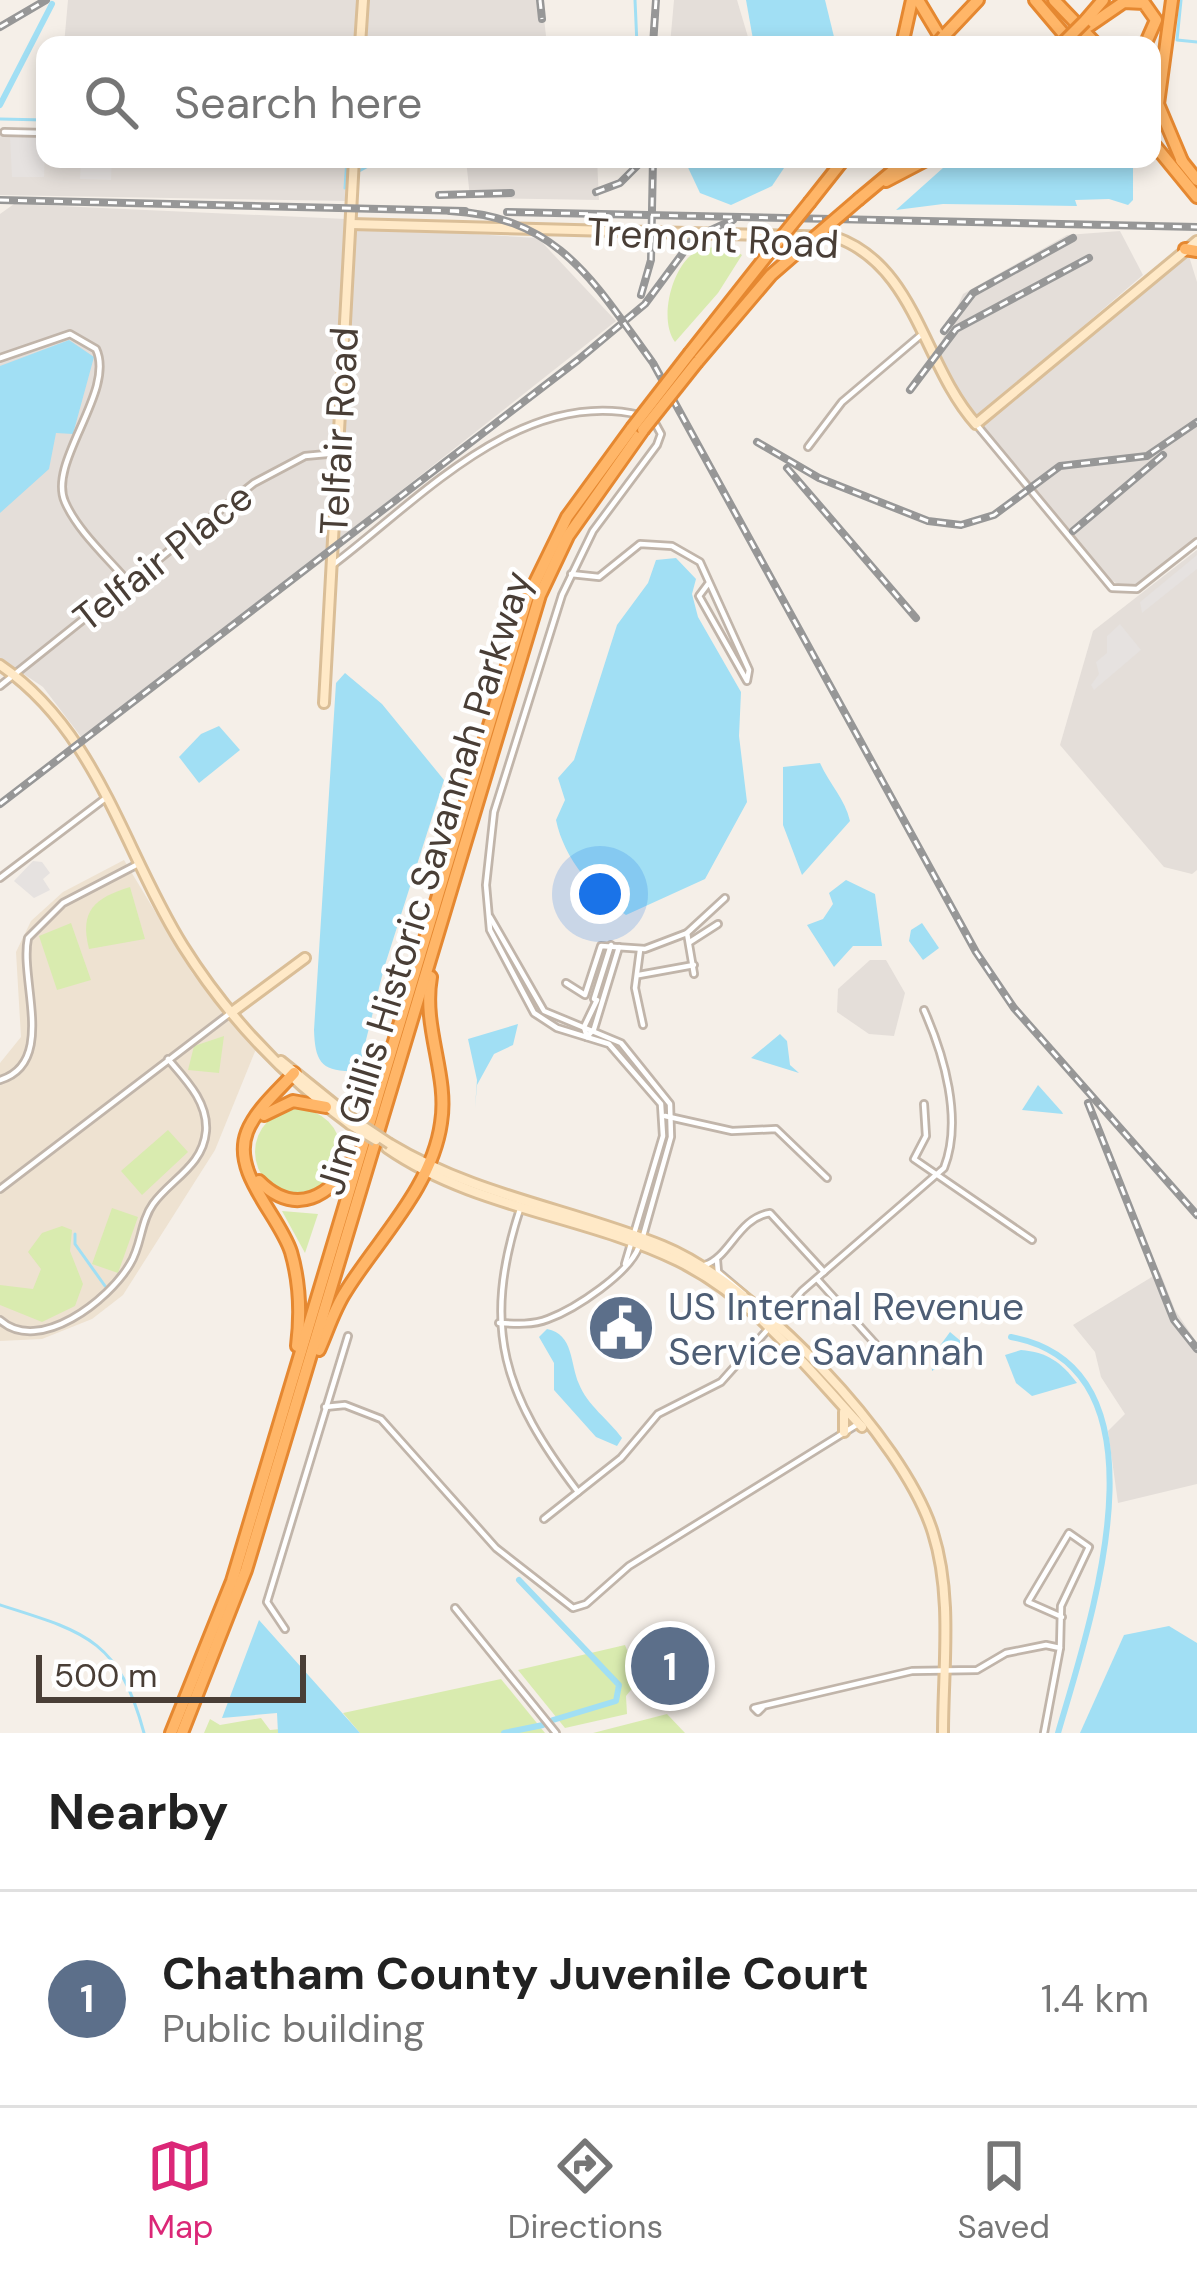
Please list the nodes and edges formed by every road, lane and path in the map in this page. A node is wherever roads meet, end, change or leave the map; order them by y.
1 (363, 0) edge
2 (915, 0) edge
3 (978, 0) edge
4 (1036, 0) edge
5 (1052, 0) edge
6 (1103, 0) edge
7 (1169, 4) edge
8 (1087, 23) junction
9 (361, 36) edge
10 (905, 36) edge
11 (938, 36) edge
12 (947, 36) edge
13 (1062, 36) edge
14 (1076, 36) edge
15 (1080, 36) edge
16 (1088, 36) edge
17 (1149, 36) edge
18 (1161, 77) edge
19 (1161, 114) edge
20 (4, 132) dead end
21 (36, 134) edge
22 (1161, 139) edge
23 (1161, 152) edge
24 (1176, 163) junction
25 (354, 168) edge
26 (837, 168) edge
27 (898, 168) edge
28 (910, 168) edge
29 (1197, 180) edge
30 (883, 182) junction
31 (1197, 197) edge
32 (351, 224) junction
33 (1197, 241) edge
34 (1191, 250) edge
35 (921, 335) junction
36 (693, 357) junction
37 (0, 358) edge
38 (976, 424) junction
39 (638, 429) junction
40 (808, 447) dead end
41 (338, 453) junction
42 (1197, 542) edge
43 (332, 566) junction
44 (571, 574) junction
45 (130, 584) junction
46 (708, 584) junction
47 (0, 665) edge
48 (14, 675) junction
49 (0, 686) edge
50 (324, 703) dead end
51 (107, 796) junction
52 (140, 863) junction
53 (0, 878) edge
54 (725, 898) dead end
55 (487, 912) junction
56 (718, 924) dead end
57 (440, 926) junction
58 (687, 933) junction
59 (690, 942) junction
60 (615, 946) junction
61 (640, 950) junction
62 (304, 958) dead end
63 (694, 964) junction
64 (694, 974) dead end
65 (639, 975) junction
66 (566, 983) dead end
67 (598, 1000) junction
68 (924, 1010) dead end
69 (232, 1012) junction
70 (643, 1025) dead end
71 (584, 1027) junction
72 (594, 1030) junction
73 (587, 1037) junction
74 (169, 1059) junction
75 (294, 1077) junction
76 (0, 1080) edge
77 (924, 1104) dead end
78 (326, 1107) junction
79 (674, 1115) junction
80 (664, 1116) junction
81 (262, 1118) junction
82 (353, 1123) junction
83 (364, 1139) junction
84 (428, 1168) junction
85 (938, 1177) junction
86 (827, 1178) dead end
87 (0, 1189) edge
88 (521, 1206) junction
89 (636, 1240) junction
90 (1032, 1240) dead end
91 (718, 1260) junction
92 (703, 1265) junction
93 (824, 1272) junction
94 (817, 1279) junction
95 (744, 1294) junction
96 (0, 1320) edge
97 (500, 1323) junction
98 (772, 1323) junction
99 (348, 1336) dead end
100 (890, 1360) dead end
101 (295, 1390) junction
102 (837, 1400) junction
103 (325, 1407) junction
104 (861, 1422) junction
105 (845, 1431) junction
106 (873, 1437) junction
107 (578, 1492) junction
108 (544, 1519) dead end
109 (454, 1608) dead end
110 (1062, 1617) junction
111 (285, 1629) dead end
112 (1060, 1648) junction
113 (943, 1669) junction
114 (763, 1707) dead end
115 (171, 1733) edge
116 (182, 1733) edge
117 (556, 1733) edge
118 (943, 1733) edge
119 (1044, 1733) edge

1 - 9 main road
2 - 10 highway
2 - 11 highway
3 - 12 highway
4 - 13 highway
5 - 15 highway
5 - 16 highway
6 - 8 highway
7 - 18 highway
8 - 14 highway, bridge
8 - 17 highway
19 - 24 highway
20 - 21 street
22 - 24 highway
23 - 24 highway
24 - 29 highway
24 - 31 highway
25 - 32 main road, Telfair Road
26 - 36 highway, Jim Gillis Historic Savannah Parkway, bridge
27 - 30 highway, Jim Gillis Historic Savannah Parkway
28 - 30 highway
30 - 36 highway, Jim Gillis Historic Savannah Parkway, bridge
32 - 35 main road, Tremont Road
32 - 41 main road, Telfair Road
33 - 34 main road
34 - 38 main road
35 - 38 main road, Tremont Road
35 - 40 street
36 - 39 highway, Jim Gillis Historic Savannah Parkway, bridge
37 - 45 street
38 - 42 street
39 - 57 highway, Jim Gillis Historic Savannah Parkway
39 - 83 highway, Jim Gillis Historic Savannah Parkway
41 - 43 main road, Telfair Road
41 - 45 street, Telfair Place
43 - 44 street
43 - 50 main road, Telfair Road
44 - 46 street
44 - 55 street
45 - 48 street, Telfair Place
46 - 46 street
47 - 48 main road
48 - 49 street, Telfair Place
48 - 51 main road
51 - 52 main road
51 - 53 street
52 - 69 main road
52 - 76 street
54 - 58 street
55 - 71 street
55 - 73 street
56 - 59 street
57 - 84 highway
57 - 101 highway, Jim Gillis Historic Savannah Parkway
58 - 59 street
58 - 61 street
59 - 63 street
60 - 61 street
60 - 66 street
60 - 67 street
61 - 65 street
62 - 69 main road
63 - 64 street
63 - 65 street
65 - 70 street
67 - 71 street
67 - 72 street
68 - 85 street
69 - 74 street
69 - 75 main road
71 - 72 street
71 - 73 street
72 - 73 street
72 - 79 street
73 - 80 street
74 - 87 street
74 - 96 street
75 - 78 main road
75 - 81 highway
75 - 82 main road
75 - 101 highway
77 - 85 street
78 - 81 highway
78 - 82 main road
79 - 80 street
79 - 86 street
79 - 89 street
80 - 89 street
81 - 83 highway
82 - 84 main road, bridge
83 - 101 highway, Jim Gillis Historic Savannah Parkway
84 - 88 main road
84 - 101 highway
85 - 90 street
85 - 93 street
88 - 89 main road
88 - 97 street
89 - 92 main road
89 - 97 street
89 - 98 main road
91 - 92 street
91 - 93 street
91 - 95 street
92 - 95 main road
93 - 94 street
94 - 98 street
94 - 100 street
95 - 98 main road
97 - 107 street
98 - 102 main road
98 - 104 main road
98 - 107 street
99 - 103 street
101 - 115 highway, Jim Gillis Historic Savannah Parkway
101 - 116 highway, Jim Gillis Historic Savannah Parkway
102 - 104 main road
102 - 105 main road
103 - 105 street
103 - 111 street
104 - 105 street
104 - 106 main road
105 - 106 main road
106 - 113 main road
107 - 108 street
109 - 117 street
110 - 110 street
110 - 112 street
112 - 113 street
112 - 119 street
113 - 114 street
113 - 118 main road

